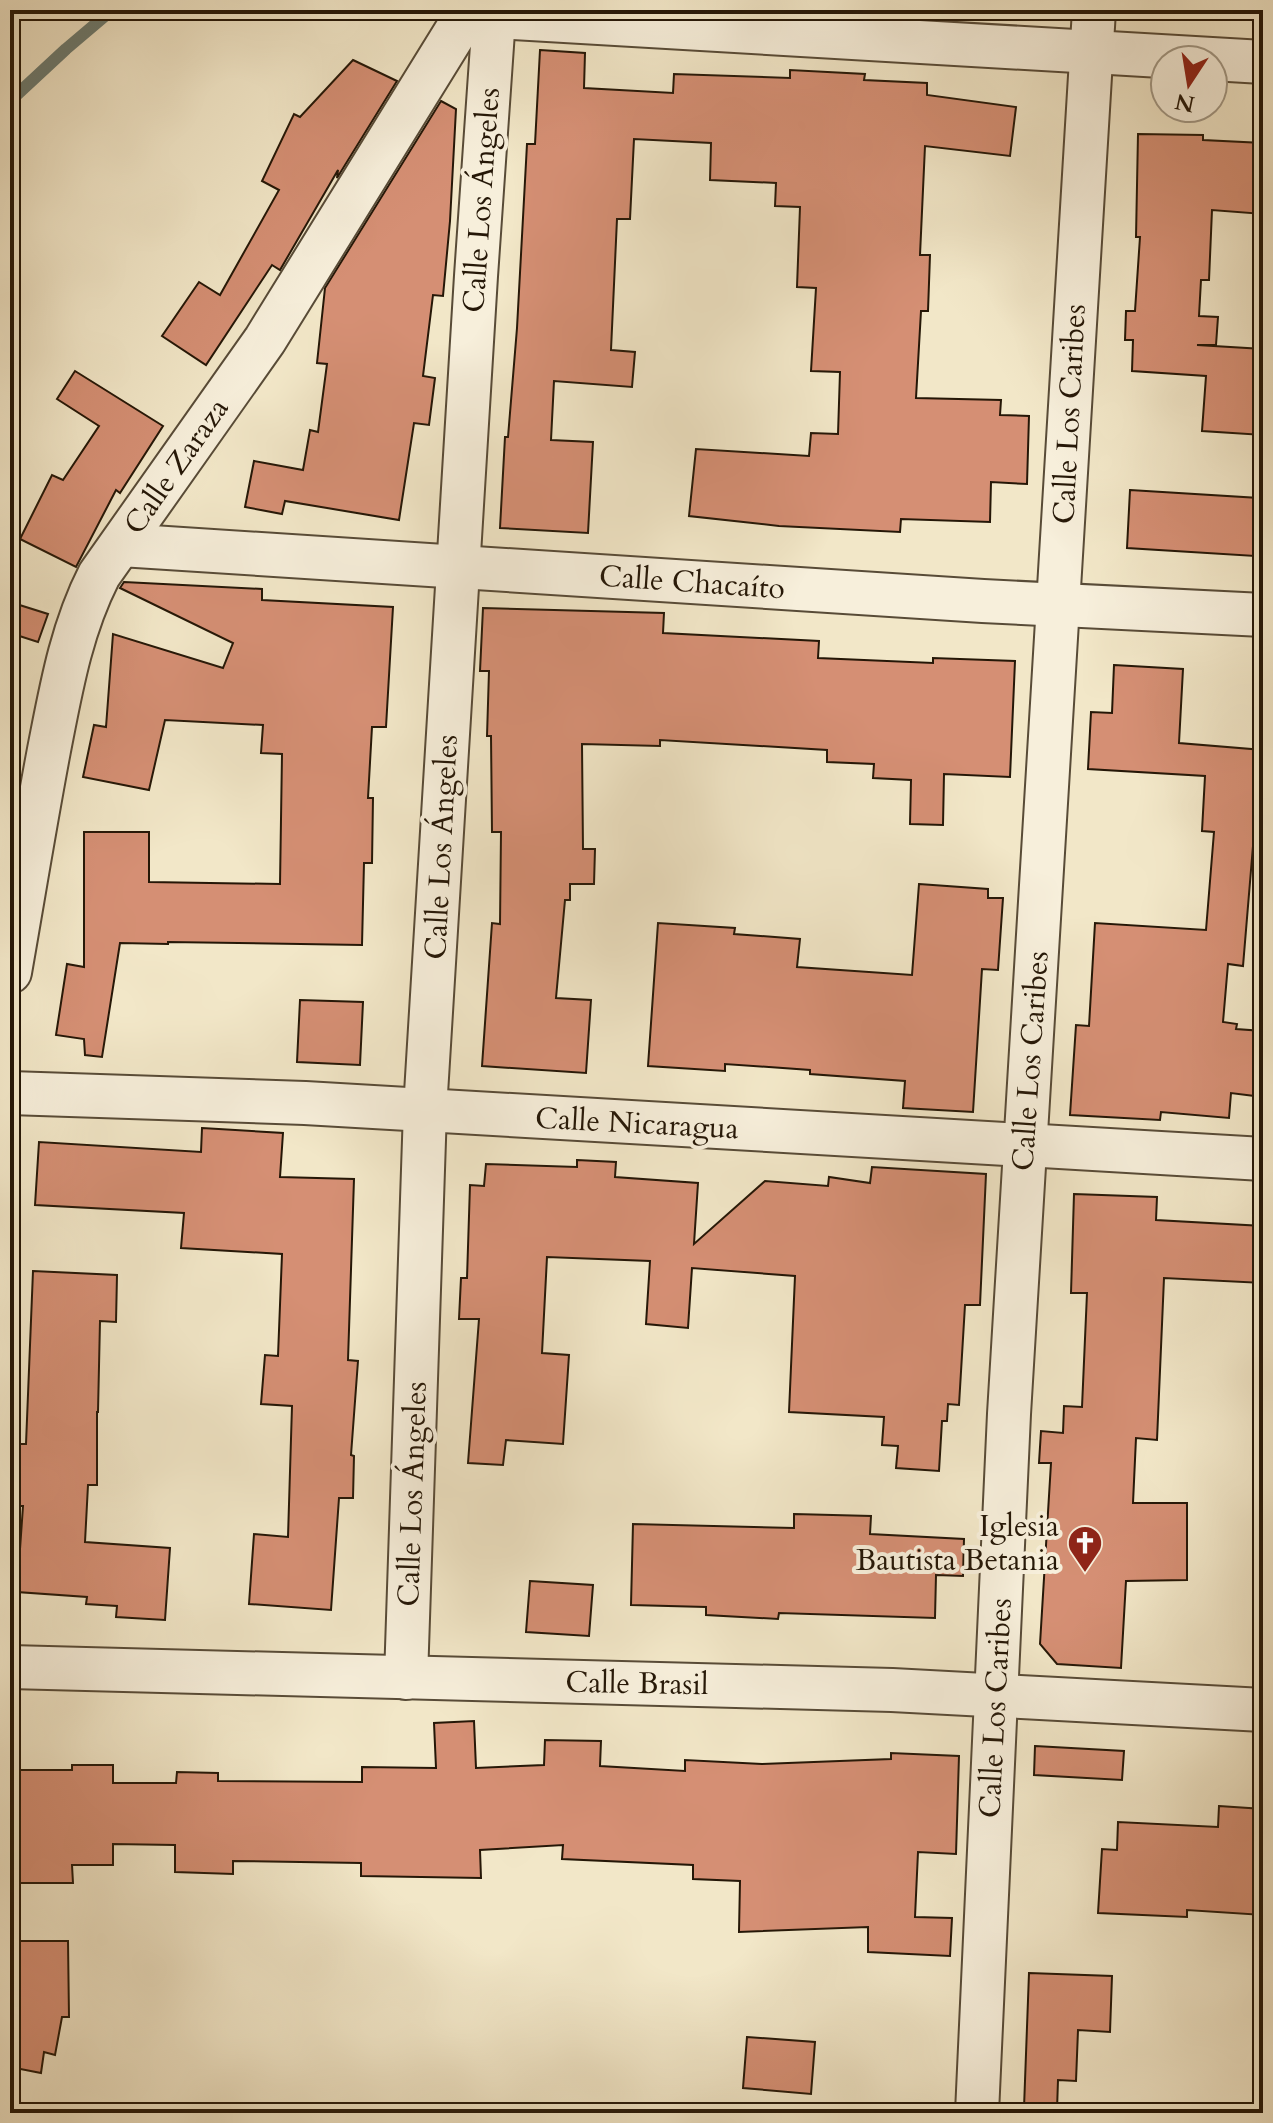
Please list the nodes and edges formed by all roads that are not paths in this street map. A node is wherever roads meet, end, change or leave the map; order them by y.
1 (1094, 10) edge
2 (481, 12) edge
3 (1091, 53) junction
4 (1263, 62) edge
5 (121, 545) junction
6 (458, 567) junction
7 (1058, 604) junction
8 (1263, 615) edge
9 (10, 972) edge
10 (10, 1093) edge
11 (425, 1110) junction
12 (1025, 1145) junction
13 (1263, 1159) edge
14 (10, 1667) edge
15 (406, 1678) junction
16 (996, 1696) junction
17 (1263, 1710) edge
18 (977, 2113) edge

1 - 3 street, Calle Los Caribes
2 - 3 street
2 - 5 street, Calle Zaraza
2 - 6 street, Calle Los Ángeles
3 - 4 street
3 - 7 street, Calle Los Caribes
5 - 6 street, Calle Chacaíto
5 - 9 street, Calle Zaraza
6 - 7 street, Calle Chacaíto
6 - 11 street, Calle Los Ángeles
7 - 8 street, Calle Chacaíto
7 - 12 street, Calle Los Caribes
10 - 11 street, Calle Nicaragua
11 - 12 street, Calle Nicaragua
11 - 15 street, Calle Los Ángeles
12 - 13 street, Calle Nicaragua
12 - 16 street, Calle Los Caribes
14 - 15 street, Calle Brasil
15 - 16 street, Calle Brasil
16 - 17 street, Calle Brasil
16 - 18 street, Calle Los Caribes

